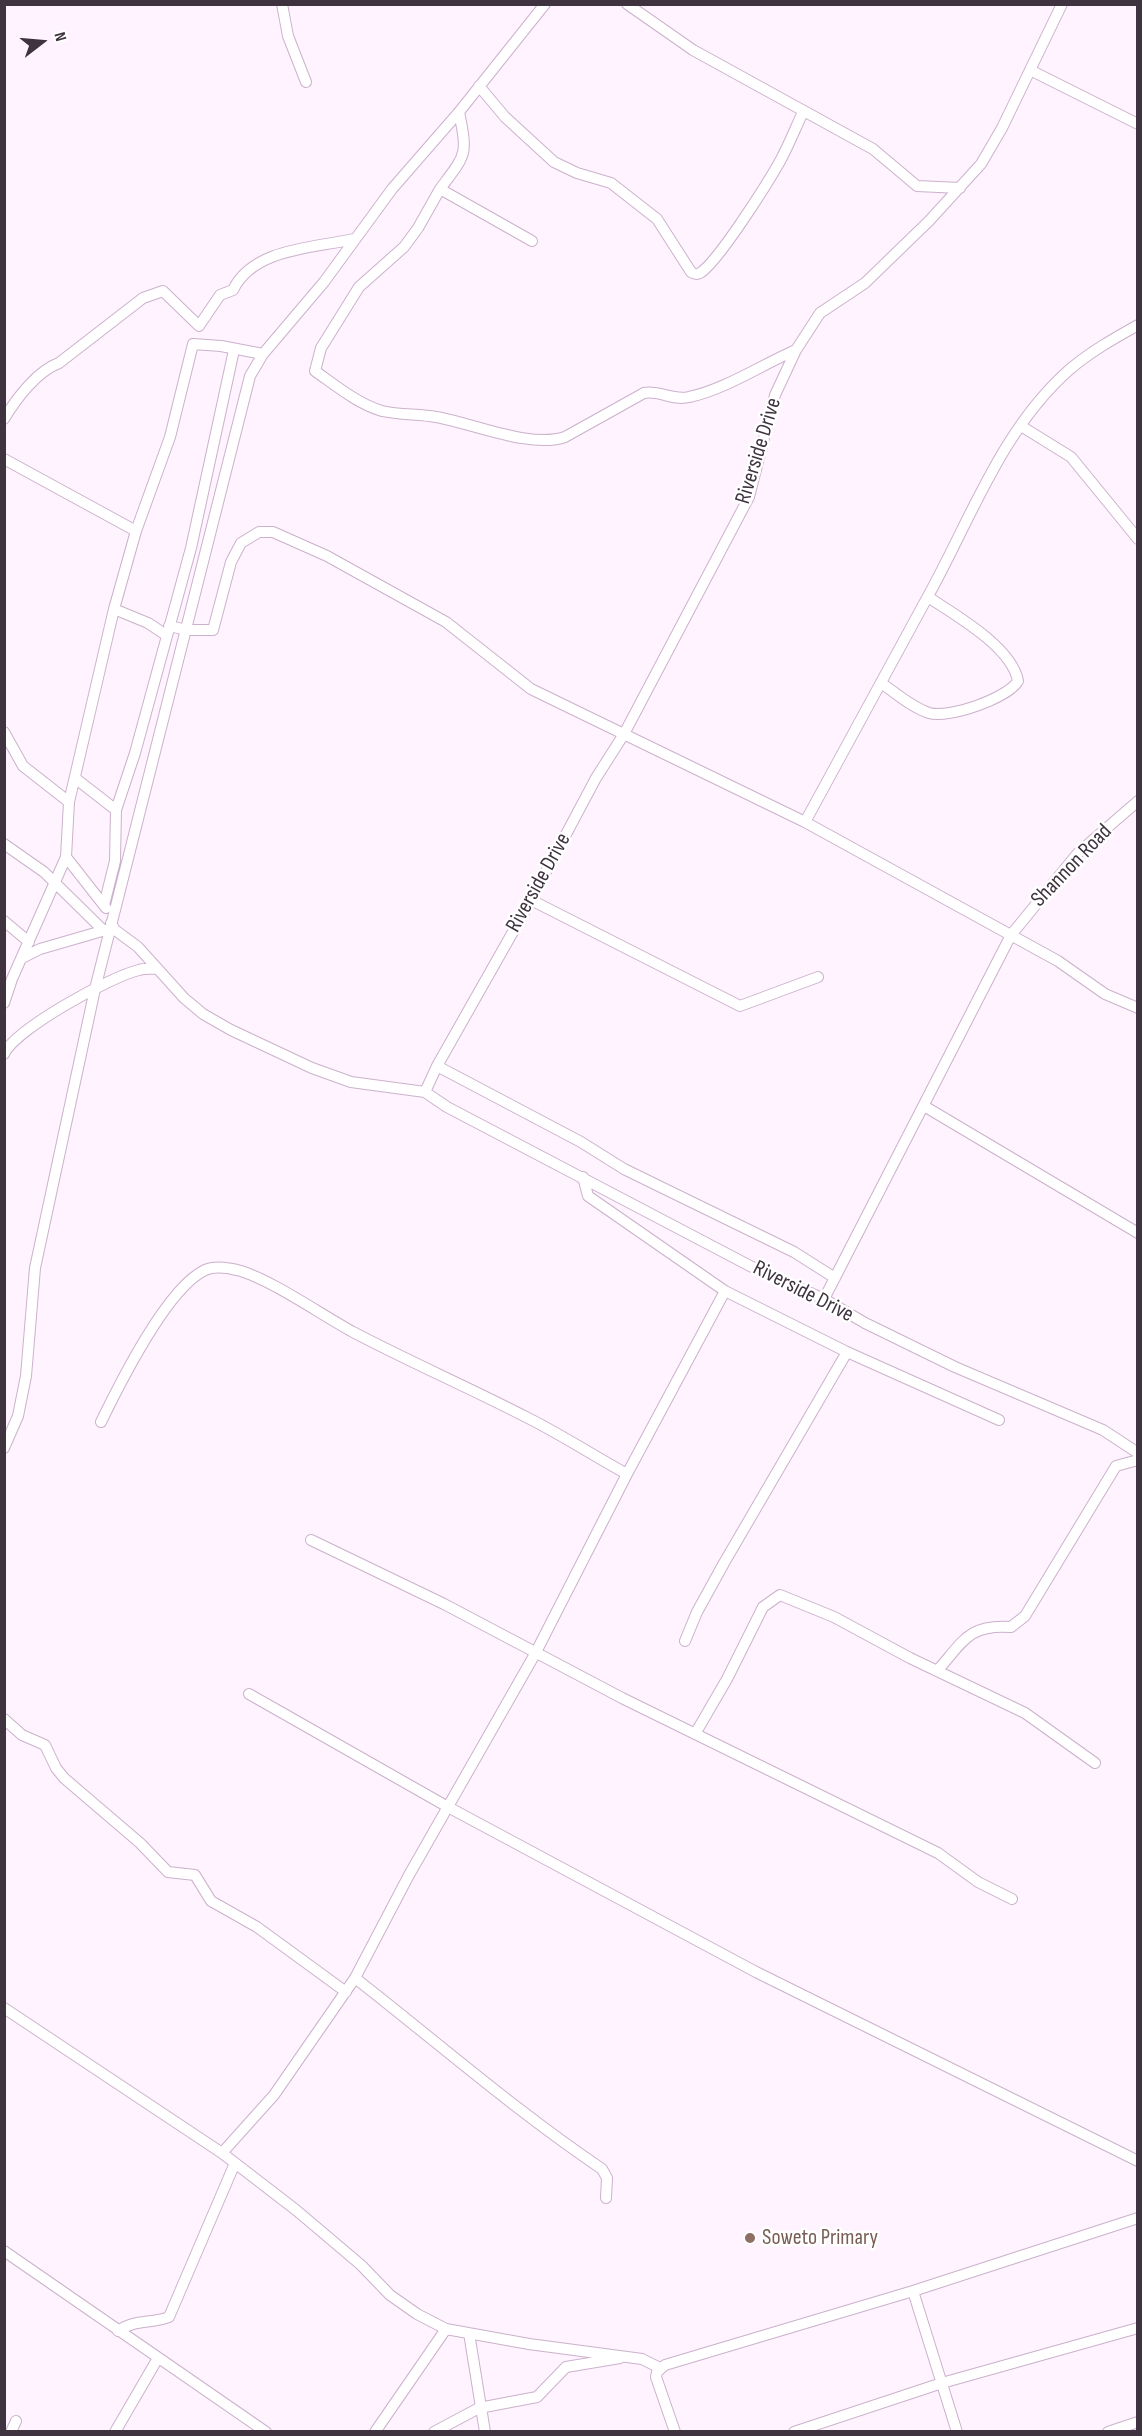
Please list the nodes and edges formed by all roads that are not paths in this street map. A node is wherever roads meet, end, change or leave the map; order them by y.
1 (282, 4) edge
2 (545, 4) edge
3 (627, 4) edge
4 (1062, 4) edge
5 (1030, 70) junction
6 (306, 82) dead end
7 (479, 86) junction
8 (459, 112) junction
9 (803, 112) junction
10 (1137, 124) edge
11 (960, 188) junction
12 (440, 189) junction
13 (354, 239) junction
14 (532, 241) dead end
15 (1137, 325) edge
16 (234, 350) junction
17 (796, 350) junction
18 (263, 354) junction
19 (4, 419) edge
20 (1021, 426) junction
21 (4, 459) edge
22 (136, 531) junction
23 (1137, 539) edge
24 (928, 597) junction
25 (114, 609) junction
26 (187, 630) junction
27 (168, 631) junction
28 (881, 683) junction
29 (4, 732) edge
30 (624, 734) junction
31 (75, 778) junction
32 (1137, 801) edge
33 (69, 802) junction
34 (116, 810) junction
35 (805, 822) junction
36 (4, 844) edge
37 (66, 857) junction
38 (54, 881) junction
39 (531, 900) junction
40 (104, 905) junction
41 (4, 921) edge
42 (109, 928) junction
43 (1011, 934) junction
44 (29, 942) junction
45 (24, 957) junction
46 (158, 969) junction
47 (818, 977) dead end
48 (95, 989) junction
49 (4, 1003) edge
50 (1137, 1008) edge
51 (5, 1048) edge
52 (437, 1066) junction
53 (425, 1092) junction
54 (924, 1106) junction
55 (582, 1177) junction
56 (1137, 1233) edge
57 (835, 1278) junction
58 (725, 1292) junction
59 (824, 1299) junction
60 (847, 1352) junction
61 (999, 1420) dead end
62 (101, 1422) dead end
63 (4, 1448) edge
64 (1137, 1453) edge
65 (1137, 1460) edge
66 (627, 1474) junction
67 (311, 1540) dead end
68 (685, 1641) dead end
69 (535, 1654) junction
70 (937, 1671) junction
71 (249, 1694) dead end
72 (4, 1719) edge
73 (694, 1734) junction
74 (1095, 1763) dead end
75 (448, 1807) junction
76 (1012, 1899) dead end
77 (355, 1978) junction
78 (346, 1992) junction
79 (4, 2008) edge
80 (222, 2153) junction
81 (1137, 2161) edge
82 (235, 2163) junction
83 (606, 2198) dead end
84 (1137, 2218) edge
85 (4, 2251) edge
86 (913, 2291) junction
87 (1137, 2328) edge
88 (446, 2329) junction
89 (118, 2331) junction
90 (468, 2333) junction
91 (629, 2356) junction
92 (158, 2358) junction
93 (660, 2368) junction
94 (942, 2383) junction
95 (479, 2408) junction
96 (16, 2421) dead end
97 (1137, 2422) edge
98 (11, 2432) edge
99 (115, 2432) edge
100 (266, 2432) edge
101 (375, 2432) edge
102 (434, 2432) edge
103 (485, 2432) edge
104 (675, 2432) edge
105 (794, 2432) edge
106 (957, 2432) edge
107 (1108, 2432) edge

1 - 6 street
2 - 7 street
3 - 9 street
4 - 5 street, Riverside Drive
5 - 10 street
5 - 11 street, Riverside Drive
7 - 8 street
7 - 9 street
8 - 12 street
8 - 13 street
9 - 11 street
11 - 17 street, Riverside Drive
12 - 14 street
12 - 17 street
13 - 18 street
13 - 19 street
15 - 20 street
16 - 18 street
16 - 22 street
16 - 27 street
17 - 30 street, Riverside Drive
18 - 26 street
20 - 23 street
20 - 24 street
21 - 22 street
22 - 25 street
24 - 28 street
24 - 28 street
25 - 27 street
25 - 31 street
26 - 27 street
26 - 30 street
26 - 42 street
27 - 34 street
28 - 35 street
29 - 33 street
30 - 35 street
30 - 39 street, Riverside Drive
31 - 33 street
31 - 34 street
32 - 43 street, Shannon Road
33 - 37 street
34 - 40 street
35 - 43 street
36 - 38 street
37 - 38 street
37 - 40 street
38 - 42 street
38 - 44 street
39 - 47 street
39 - 52 street, Riverside Drive
40 - 42 street
41 - 44 street
42 - 45 street
42 - 46 street
42 - 48 street
43 - 50 street
43 - 54 street, Shannon Road
44 - 45 street
45 - 49 street
46 - 48 street
46 - 53 street
48 - 51 street
48 - 63 street
52 - 53 street, Riverside Drive
52 - 57 street
53 - 55 street, Riverside Drive
54 - 56 street
54 - 57 street, Shannon Road
55 - 58 street
55 - 59 street, Riverside Drive
57 - 59 street, Shannon Road
58 - 60 street
58 - 66 street
59 - 64 street, Riverside Drive
60 - 61 street
60 - 68 street
62 - 66 street
65 - 70 street
66 - 69 street
67 - 69 street
69 - 73 street
69 - 75 street
70 - 73 street
70 - 74 street
71 - 75 street
72 - 78 street
73 - 76 street
75 - 77 street
75 - 81 street
77 - 78 street
77 - 83 street
78 - 80 street
79 - 80 street
80 - 82 street
82 - 88 street
82 - 89 street
84 - 86 street
85 - 89 street
86 - 93 street
86 - 94 street
87 - 94 street
88 - 90 street
88 - 101 street
89 - 92 street
90 - 91 street
90 - 95 street
91 - 93 street
91 - 95 street
92 - 99 street
92 - 100 street
93 - 104 street
94 - 105 street
94 - 106 street
95 - 102 street
95 - 103 street
96 - 98 street
97 - 107 street

